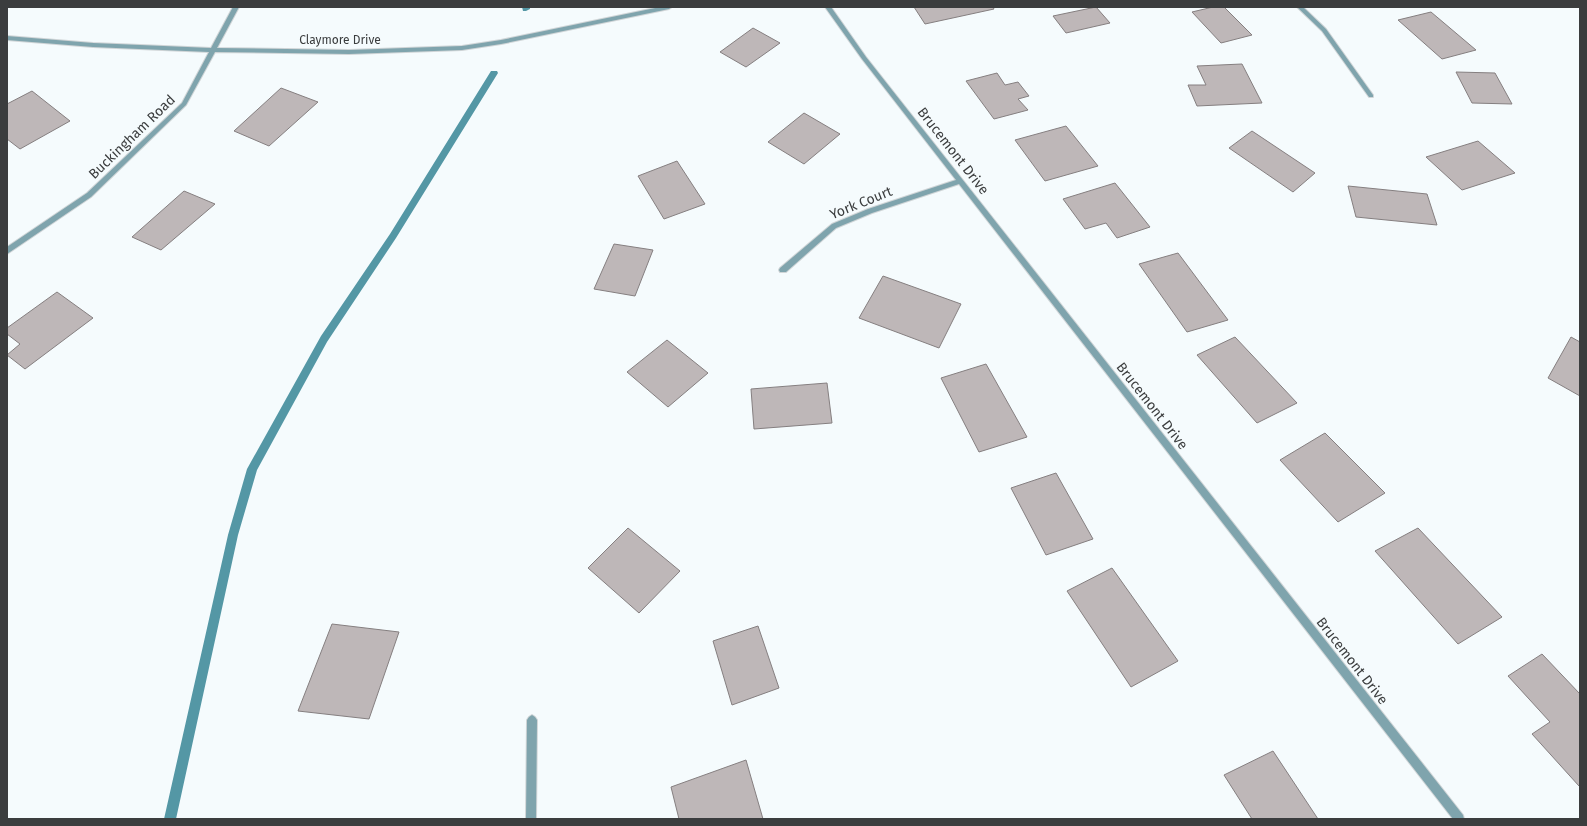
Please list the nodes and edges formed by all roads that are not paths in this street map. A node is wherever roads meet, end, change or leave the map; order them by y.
1 (236, 7) edge
2 (670, 7) edge
3 (828, 7) edge
4 (1300, 7) edge
5 (7, 38) edge
6 (213, 50) junction
7 (1371, 96) dead end
8 (960, 181) junction
9 (7, 251) edge
10 (783, 270) dead end
11 (532, 720) dead end
12 (531, 819) edge
13 (1459, 819) edge

1 - 6 street, Buckingham Road
2 - 6 street, Claymore Drive
3 - 8 street, Brucemont Drive
4 - 7 street
5 - 6 street, Claymore Drive
6 - 9 street, Buckingham Road
8 - 10 street, York Court
8 - 13 street, Brucemont Drive
11 - 12 street

